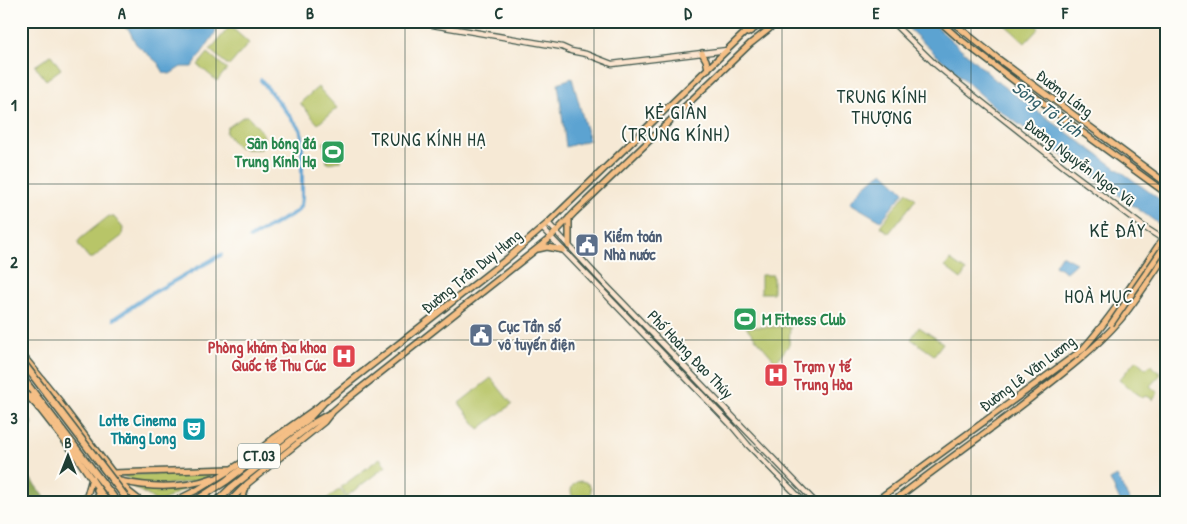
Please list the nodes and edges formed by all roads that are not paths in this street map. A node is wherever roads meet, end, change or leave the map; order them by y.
1 (402, 21) edge
2 (757, 21) edge
3 (777, 21) edge
4 (891, 21) edge
5 (939, 21) edge
6 (951, 21) edge
7 (765, 23) edge
8 (742, 36) junction
9 (750, 44) junction
10 (727, 50) junction
11 (702, 53) junction
12 (708, 69) junction
13 (1036, 87) junction
14 (1031, 94) junction
15 (612, 161) junction
16 (619, 170) junction
17 (1166, 183) edge
18 (1166, 193) edge
19 (568, 218) junction
20 (548, 223) junction
21 (542, 228) junction
22 (556, 232) junction
23 (551, 237) junction
24 (1165, 239) edge
25 (569, 246) junction
26 (535, 250) junction
27 (563, 250) junction
28 (1166, 255) edge
29 (1149, 259) junction
30 (1158, 265) junction
31 (1111, 324) junction
32 (1098, 332) junction
33 (1104, 337) junction
34 (404, 340) junction
35 (410, 348) junction
36 (21, 350) edge
37 (21, 354) edge
38 (21, 360) edge
39 (21, 376) edge
40 (21, 381) edge
41 (21, 389) edge
42 (58, 401) junction
43 (322, 404) junction
44 (39, 408) junction
45 (331, 413) junction
46 (952, 444) junction
47 (959, 452) junction
48 (231, 469) junction
49 (113, 473) junction
50 (220, 476) junction
51 (92, 478) junction
52 (118, 481) junction
53 (247, 484) junction
54 (96, 485) junction
55 (129, 492) junction
56 (108, 502) edge
57 (173, 502) edge
58 (85, 503) edge
59 (101, 503) edge
60 (118, 503) edge
61 (130, 503) edge
62 (144, 503) edge
63 (192, 503) edge
64 (215, 503) edge
65 (228, 503) edge
66 (241, 503) edge
67 (805, 503) edge
68 (816, 503) edge
69 (873, 503) edge
70 (891, 503) edge

1 - 11 main road
2 - 8 main road, Đường Trần Duy Hưng
3 - 9 main road, Đường Trần Duy Hưng
4 - 24 main road, Đường Nguyễn Ngọc Vũ
5 - 14 main road, Đường Láng
6 - 13 main road, Đường Láng
7 - 8 main road
7 - 9 main road
8 - 10 main road, Đường Trần Duy Hưng
9 - 16 main road, Đường Trần Duy Hưng
10 - 11 main road
10 - 12 main road, Đường Trần Duy Hưng
11 - 12 main road
12 - 15 main road, Đường Trần Duy Hưng
13 - 14 main road
13 - 17 main road, Đường Láng
14 - 18 main road, Đường Láng
15 - 16 main road
15 - 20 main road, Đường Trần Duy Hưng
16 - 19 main road, Đường Trần Duy Hưng
19 - 22 main road, Đường Trần Duy Hưng
19 - 25 main road
20 - 21 main road, Đường Trần Duy Hưng
20 - 22 main road, Phố Hoàng Đạo Thúy
21 - 23 main road, Phố Hoàng Đạo Thúy
21 - 34 main road, Đường Trần Duy Hưng
22 - 23 main road, Đường Trần Duy Hưng
22 - 25 main road, Phố Hoàng Đạo Thúy
23 - 26 main road, Đường Trần Duy Hưng
23 - 27 main road, Phố Hoàng Đạo Thúy
24 - 29 main road, Đường Lê Văn Lương
24 - 31 main road, bridge
25 - 68 main road, Phố Hoàng Đạo Thúy
26 - 27 main road
26 - 35 main road, Đường Trần Duy Hưng
27 - 67 main road, Phố Hoàng Đạo Thúy
28 - 30 main road, Đường Lê Văn Lương
29 - 30 main road
29 - 32 main road, Đường Lê Văn Lương
30 - 33 main road, Đường Lê Văn Lương
31 - 32 main road
31 - 33 main road
32 - 46 main road, Đường Lê Văn Lương
33 - 47 main road, Đường Lê Văn Lương
34 - 35 main road
34 - 43 main road, Đường Trần Duy Hưng
35 - 45 main road, Đường Trần Duy Hưng
36 - 42 main road
37 - 42 highway
38 - 61 highway, bridge
39 - 60 highway
40 - 44 highway
41 - 44 main road
42 - 49 main road
43 - 48 main road, Đường Trần Duy Hưng
43 - 63 highway, CT.03
44 - 51 main road
45 - 53 main road, Đường Trần Duy Hưng
45 - 64 highway, CT.03
46 - 47 main road
46 - 69 main road, Đường Lê Văn Lương
47 - 70 main road, Đường Lê Văn Lương
48 - 49 main road
48 - 50 main road, Đường Trần Duy Hưng
49 - 52 main road
50 - 52 main road
50 - 57 main road, Đường Trần Duy Hưng
51 - 54 main road
51 - 58 main road
52 - 55 main road
53 - 65 main road, Đường Trần Duy Hưng
53 - 66 main road
54 - 56 main road
54 - 59 main road
55 - 61 main road
55 - 62 main road

